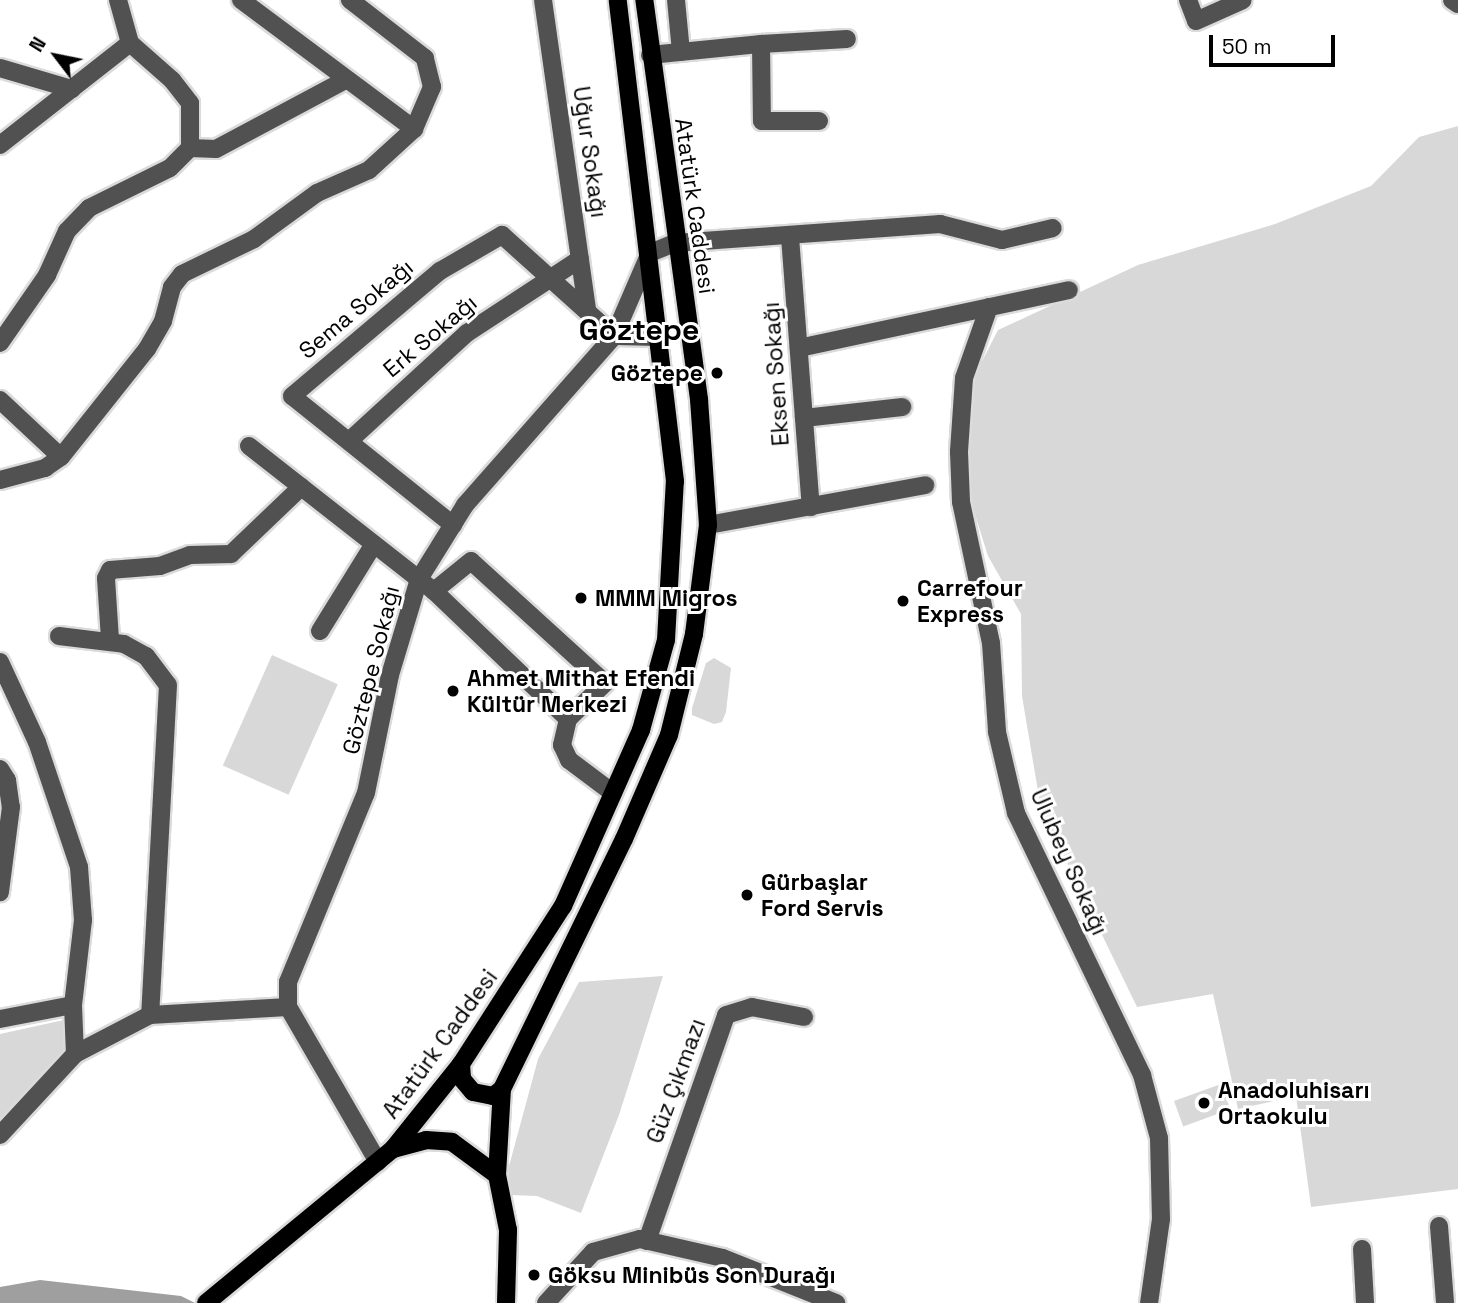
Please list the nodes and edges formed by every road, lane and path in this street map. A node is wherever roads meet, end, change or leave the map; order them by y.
1 (117, 0) edge
2 (241, 0) edge
3 (350, 0) edge
4 (543, 0) edge
5 (618, 0) edge
6 (643, 0) edge
7 (676, 0) edge
8 (1188, 0) edge
9 (1243, 0) edge
10 (1452, 0) edge
11 (1458, 4) edge
12 (847, 38) dead end
13 (130, 43) junction
14 (761, 44) junction
15 (681, 52) junction
16 (650, 55) junction
17 (0, 68) edge
18 (345, 80) junction
19 (72, 89) junction
20 (819, 121) dead end
21 (414, 129) junction
22 (0, 145) edge
23 (190, 148) junction
24 (1053, 228) dead end
25 (790, 237) junction
26 (675, 243) junction
27 (650, 253) junction
28 (580, 259) junction
29 (548, 276) junction
30 (1069, 290) dead end
31 (989, 306) junction
32 (587, 311) junction
33 (614, 336) junction
34 (660, 337) junction
35 (0, 344) edge
36 (799, 348) junction
37 (0, 400) edge
38 (902, 407) dead end
39 (804, 418) junction
40 (349, 441) junction
41 (249, 446) dead end
42 (61, 457) junction
43 (0, 480) edge
44 (925, 485) dead end
45 (301, 486) junction
46 (811, 507) junction
47 (453, 525) junction
48 (708, 525) junction
49 (374, 544) junction
50 (419, 579) junction
51 (434, 591) junction
52 (320, 631) dead end
53 (59, 636) dead end
54 (110, 639) junction
55 (0, 662) edge
56 (6, 693) edge
57 (568, 719) junction
58 (0, 769) edge
59 (612, 793) junction
60 (0, 892) edge
61 (73, 1005) junction
62 (288, 1007) junction
63 (150, 1015) junction
64 (804, 1017) dead end
65 (0, 1019) edge
66 (75, 1054) junction
67 (461, 1064) junction
68 (502, 1089) junction
69 (0, 1135) edge
70 (393, 1149) junction
71 (378, 1162) junction
72 (497, 1175) junction
73 (1439, 1226) dead end
74 (647, 1241) junction
75 (1362, 1249) dead end
76 (210, 1300) edge
77 (506, 1303) edge
78 (546, 1303) edge
79 (836, 1303) edge
80 (1149, 1303) edge
81 (1364, 1303) edge
82 (1445, 1303) edge

1 - 13 street
2 - 18 street
3 - 21 street
4 - 28 street, Uğur Sokağı
5 - 27 main road, Atatürk Caddesi
6 - 16 main road, Atatürk Caddesi
7 - 15 street
8 - 9 street
10 - 11 street
12 - 14 street
13 - 19 street
13 - 23 street
14 - 15 street
14 - 20 street
15 - 16 street
16 - 26 main road, Atatürk Caddesi
17 - 19 street
18 - 21 street
18 - 23 street
19 - 22 street
21 - 42 street
23 - 35 street
24 - 25 street
25 - 26 street
25 - 36 street, Eksen Sokağı
26 - 27 street
26 - 48 main road, Atatürk Caddesi
27 - 33 street, Göztepe Sokağı
27 - 34 main road, Atatürk Caddesi
28 - 29 street, Erk Sokağı
28 - 32 street, Uğur Sokağı
29 - 32 street, Sema Sokağı
29 - 40 street, Erk Sokağı
29 - 40 street, Sema Sokağı
30 - 31 street
31 - 36 street
31 - 80 street, Ulubey Sokağı
32 - 33 street, Sema Sokağı
33 - 34 street
33 - 47 street, Göztepe Sokağı
34 - 59 main road, Atatürk Caddesi
36 - 39 street, Eksen Sokağı
37 - 42 street
38 - 39 street
39 - 46 street, Eksen Sokağı
40 - 47 street, Sema Sokağı
41 - 45 street
42 - 43 street
44 - 46 street
45 - 49 street
45 - 54 street
46 - 48 street
47 - 50 street, Göztepe Sokağı
48 - 68 main road, Atatürk Caddesi
49 - 50 street
49 - 52 street
50 - 51 street
50 - 62 street, Göztepe Sokağı
51 - 57 street
51 - 57 street
53 - 54 street
54 - 63 street
55 - 56 street
56 - 61 street
57 - 59 street
58 - 60 street
59 - 67 main road, Atatürk Caddesi
61 - 65 street
61 - 66 street
62 - 63 street
62 - 71 street
63 - 66 street
64 - 74 street, Güz Çıkmazı
66 - 69 street
67 - 68 main road
67 - 70 main road, Atatürk Caddesi
68 - 72 main road, Atatürk Caddesi
70 - 71 main road
70 - 72 main road, Atatürk Caddesi
71 - 76 main road
72 - 77 main road
73 - 82 street
74 - 78 street
74 - 79 street
75 - 81 street

